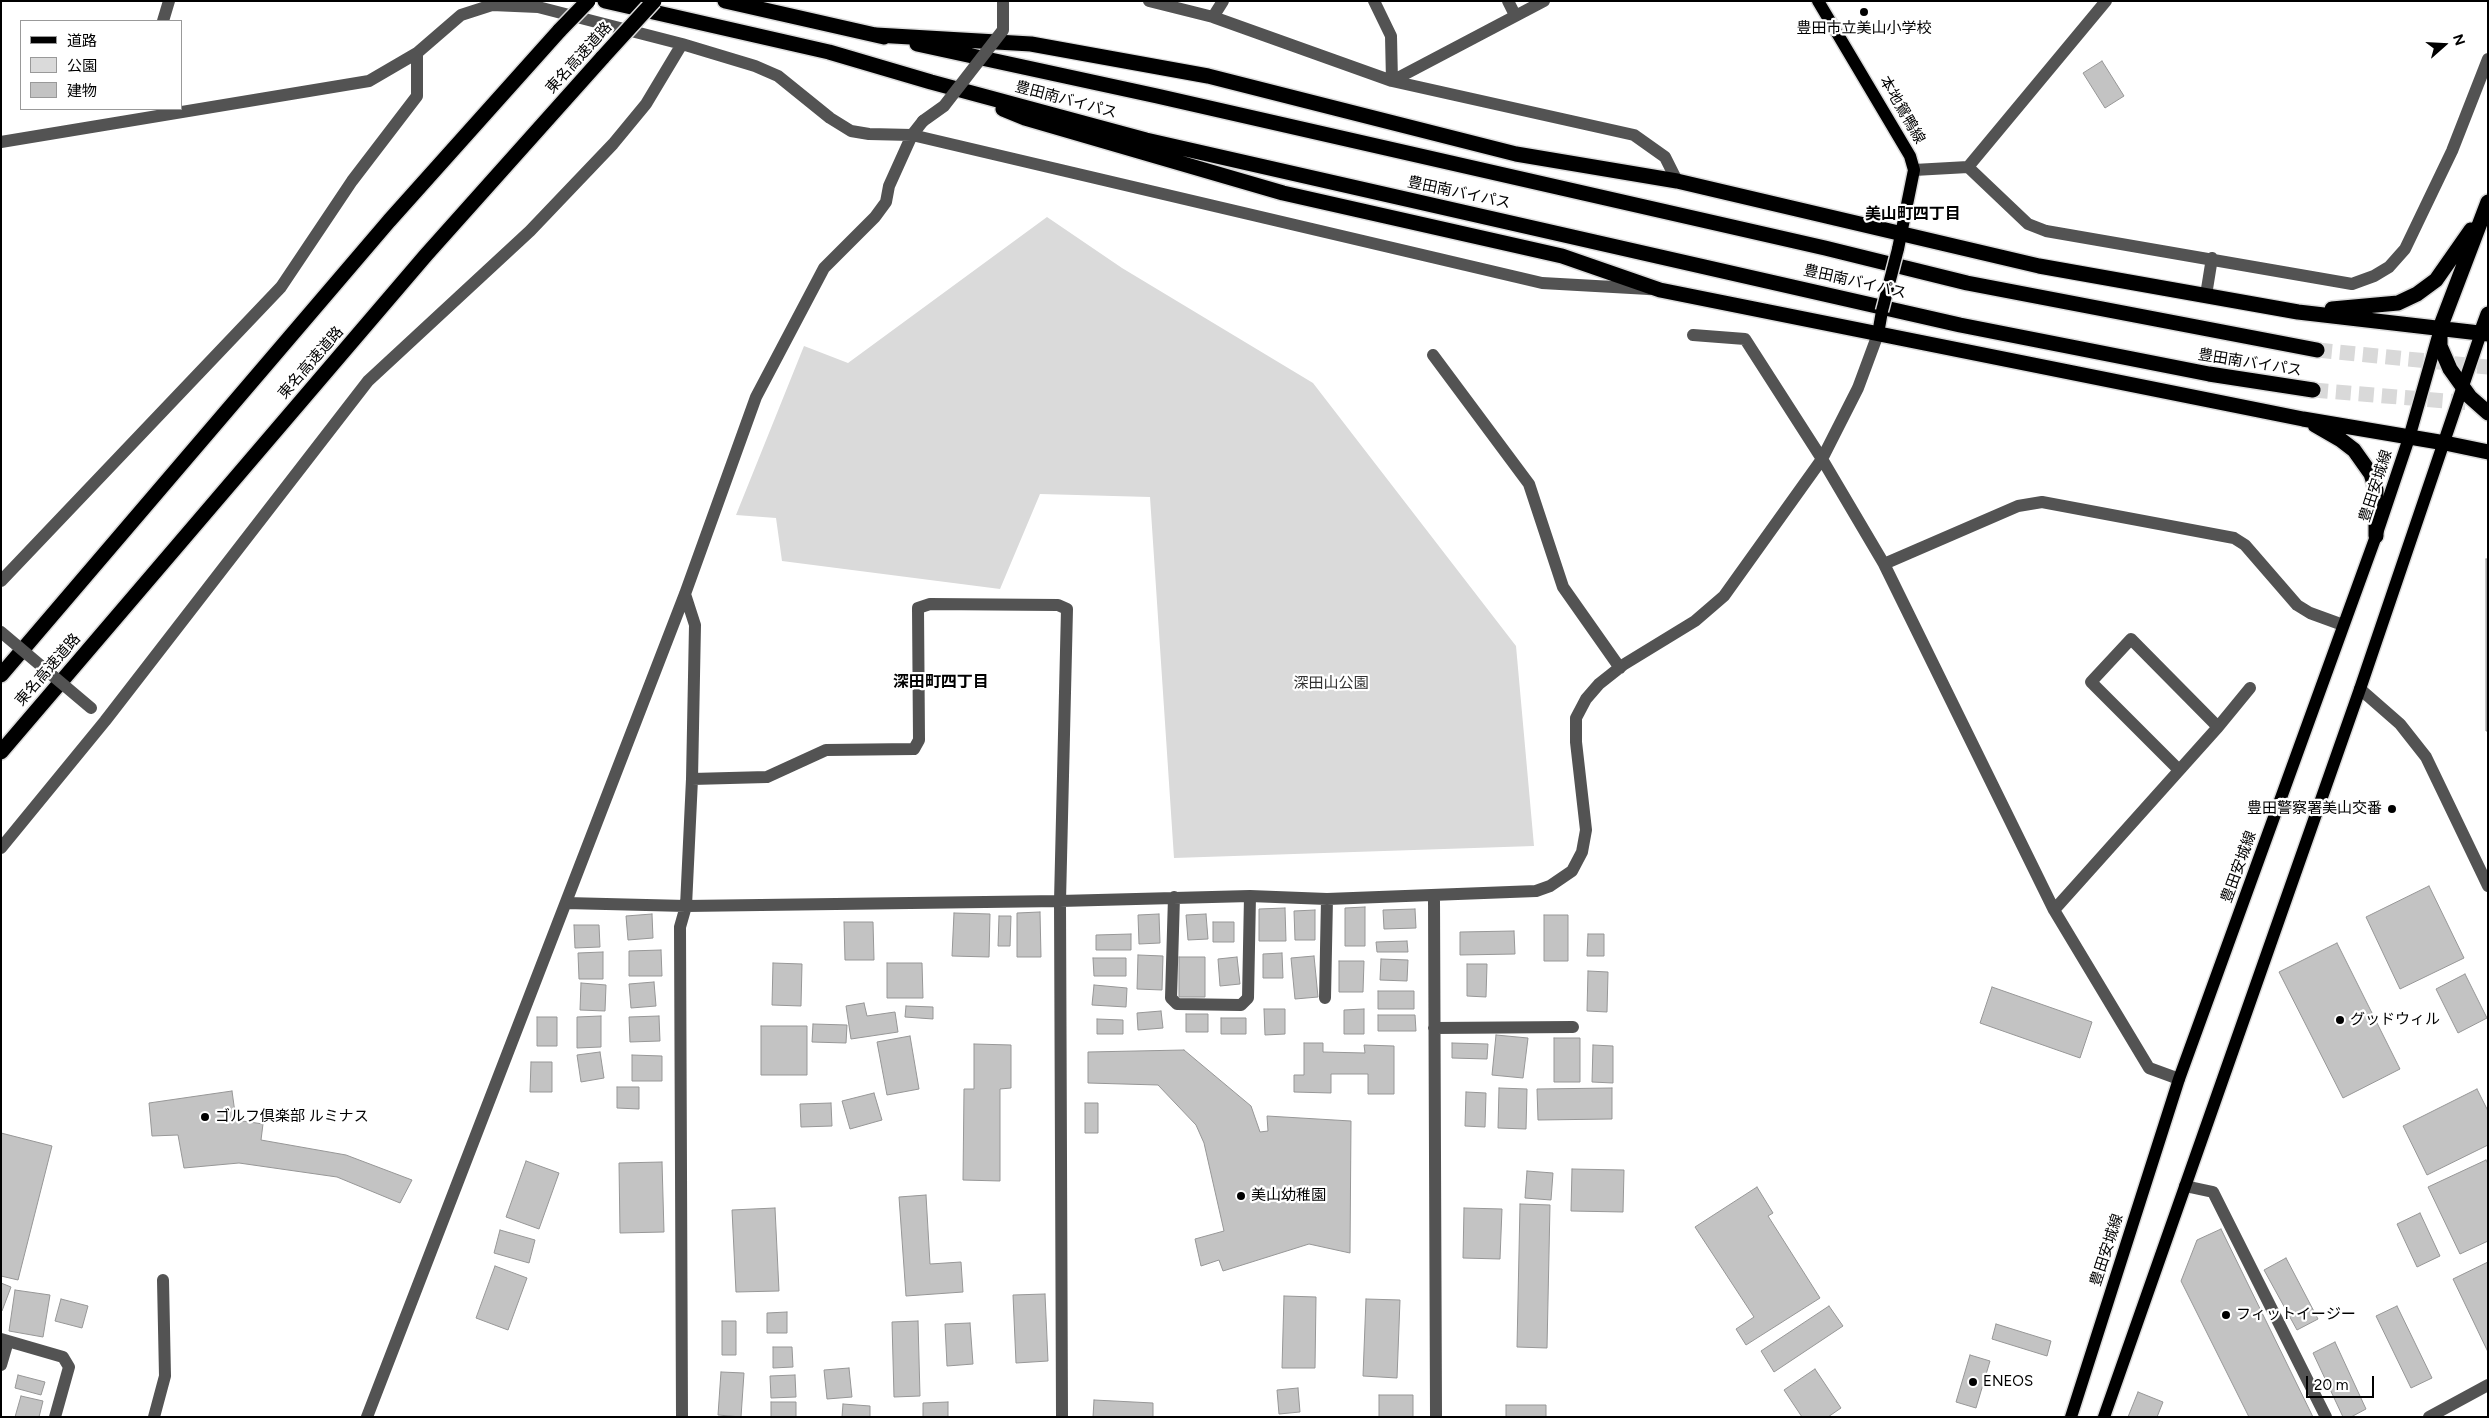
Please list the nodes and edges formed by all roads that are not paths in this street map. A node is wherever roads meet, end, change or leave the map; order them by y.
1 (169, 1) edge
2 (588, 1) edge
3 (605, 1) edge
4 (654, 1) edge
5 (725, 1) edge
6 (1003, 1) edge
7 (1150, 1) edge
8 (1223, 1) edge
9 (1374, 1) edge
10 (1508, 1) edge
11 (1544, 1) edge
12 (1818, 1) edge
13 (2106, 1) edge
14 (1515, 15) junction
15 (1212, 17) junction
16 (163, 20) edge
17 (876, 36) junction
18 (682, 44) junction
19 (417, 53) junction
20 (2488, 59) edge
21 (1392, 81) junction
22 (2484, 81) edge
23 (941, 84) junction
24 (182, 108) edge
25 (166, 110) edge
26 (138, 114) edge
27 (912, 135) junction
28 (1, 142) edge
29 (1968, 166) junction
30 (1914, 170) junction
31 (1677, 181) junction
32 (2486, 206) edge
33 (1901, 233) junction
34 (2212, 258) junction
35 (1660, 290) junction
36 (2206, 295) junction
37 (2298, 312) junction
38 (2488, 314) edge
39 (2440, 328) junction
40 (1878, 334) junction
41 (2484, 334) edge
42 (1693, 335) dead end
43 (2317, 350) tunnel mouth
44 (1432, 355) dead end
45 (2462, 388) junction
46 (2313, 390) tunnel mouth
47 (2488, 413) edge
48 (2303, 419) junction
49 (2409, 438) junction
50 (2446, 442) junction
51 (2488, 452) edge
52 (1822, 459) junction
53 (2376, 536) junction
54 (1884, 564) junction
55 (1, 581) edge
56 (684, 594) junction
57 (2343, 625) junction
58 (1, 632) edge
59 (1620, 668) junction
60 (1, 675) edge
61 (2250, 688) dead end
62 (2360, 689) junction
63 (105, 721) junction
64 (2218, 727) junction
65 (1, 752) edge
66 (2179, 770) junction
67 (692, 779) junction
68 (1, 848) edge
69 (2483, 864) edge
70 (2488, 886) edge
71 (1250, 896) junction
72 (1434, 897) junction
73 (1174, 898) junction
74 (1327, 899) junction
75 (1060, 901) junction
76 (566, 903) junction
77 (686, 906) junction
78 (2054, 910) junction
79 (1325, 998) dead end
80 (1573, 1027) dead end
81 (1434, 1028) junction
82 (2179, 1079) junction
83 (2185, 1186) junction
84 (163, 1280) dead end
85 (5, 1340) edge
86 (1, 1366) edge
87 (2488, 1385) edge
88 (55, 1417) edge
89 (154, 1417) edge
90 (367, 1417) edge
91 (682, 1417) edge
92 (1062, 1417) edge
93 (1436, 1417) edge
94 (2070, 1417) edge
95 (2104, 1417) edge
96 (2326, 1417) edge
97 (2429, 1417) edge

1 - 16 street
2 - 60 highway, 東名高速道路, bridge
3 - 23 highway, 豊田南バイパス
4 - 65 highway, 東名高速道路, bridge
5 - 17 highway, 豊田南バイパス
6 - 27 street, bridge
7 - 15 street
8 - 15 street
9 - 21 street
10 - 14 street
11 - 14 street
12 - 30 main road, 本地鴛鴨線
13 - 29 street
14 - 21 street
15 - 21 street
17 - 31 highway
17 - 43 highway, 豊田南バイパス
18 - 19 street
18 - 27 street
18 - 63 street
19 - 24 street
19 - 55 street
20 - 22 street
21 - 31 street
22 - 34 street
23 - 35 highway
23 - 46 highway, 豊田南バイパス
25 - 26 street
26 - 28 street
27 - 35 street
27 - 56 street
29 - 30 street
29 - 34 street
30 - 33 main road
31 - 33 highway
32 - 37 highway
32 - 39 highway
33 - 36 highway
33 - 40 main road, bridge
34 - 36 street
35 - 40 highway
36 - 37 highway
37 - 39 highway
38 - 41 highway
39 - 41 highway
39 - 45 highway
39 - 49 main road, 豊田安城線
40 - 48 highway
40 - 52 street
41 - 45 main road
42 - 52 street
44 - 59 street
45 - 47 highway
45 - 50 main road
48 - 49 highway
48 - 53 highway
49 - 50 highway
49 - 53 main road, 豊田安城線
50 - 51 highway
50 - 62 main road
52 - 54 street
52 - 59 street
53 - 57 main road, 豊田安城線
54 - 57 street
54 - 78 street
56 - 67 street
56 - 76 street
57 - 82 main road, 豊田安城線
58 - 63 street, bridge
59 - 72 street
61 - 64 street
62 - 69 street
62 - 83 main road
63 - 68 street
64 - 66 street
64 - 66 street
66 - 78 street
67 - 75 street
67 - 77 street
69 - 70 street
71 - 73 street
71 - 73 street
71 - 74 street
72 - 74 street
72 - 81 street
73 - 75 street
74 - 79 street
75 - 77 street
75 - 92 street
76 - 77 street
76 - 90 street
77 - 91 street
78 - 82 street
80 - 81 street
81 - 93 street
82 - 94 main road, 豊田安城線
83 - 95 main road
83 - 96 street
84 - 89 street
85 - 86 street
85 - 88 street
87 - 97 street

